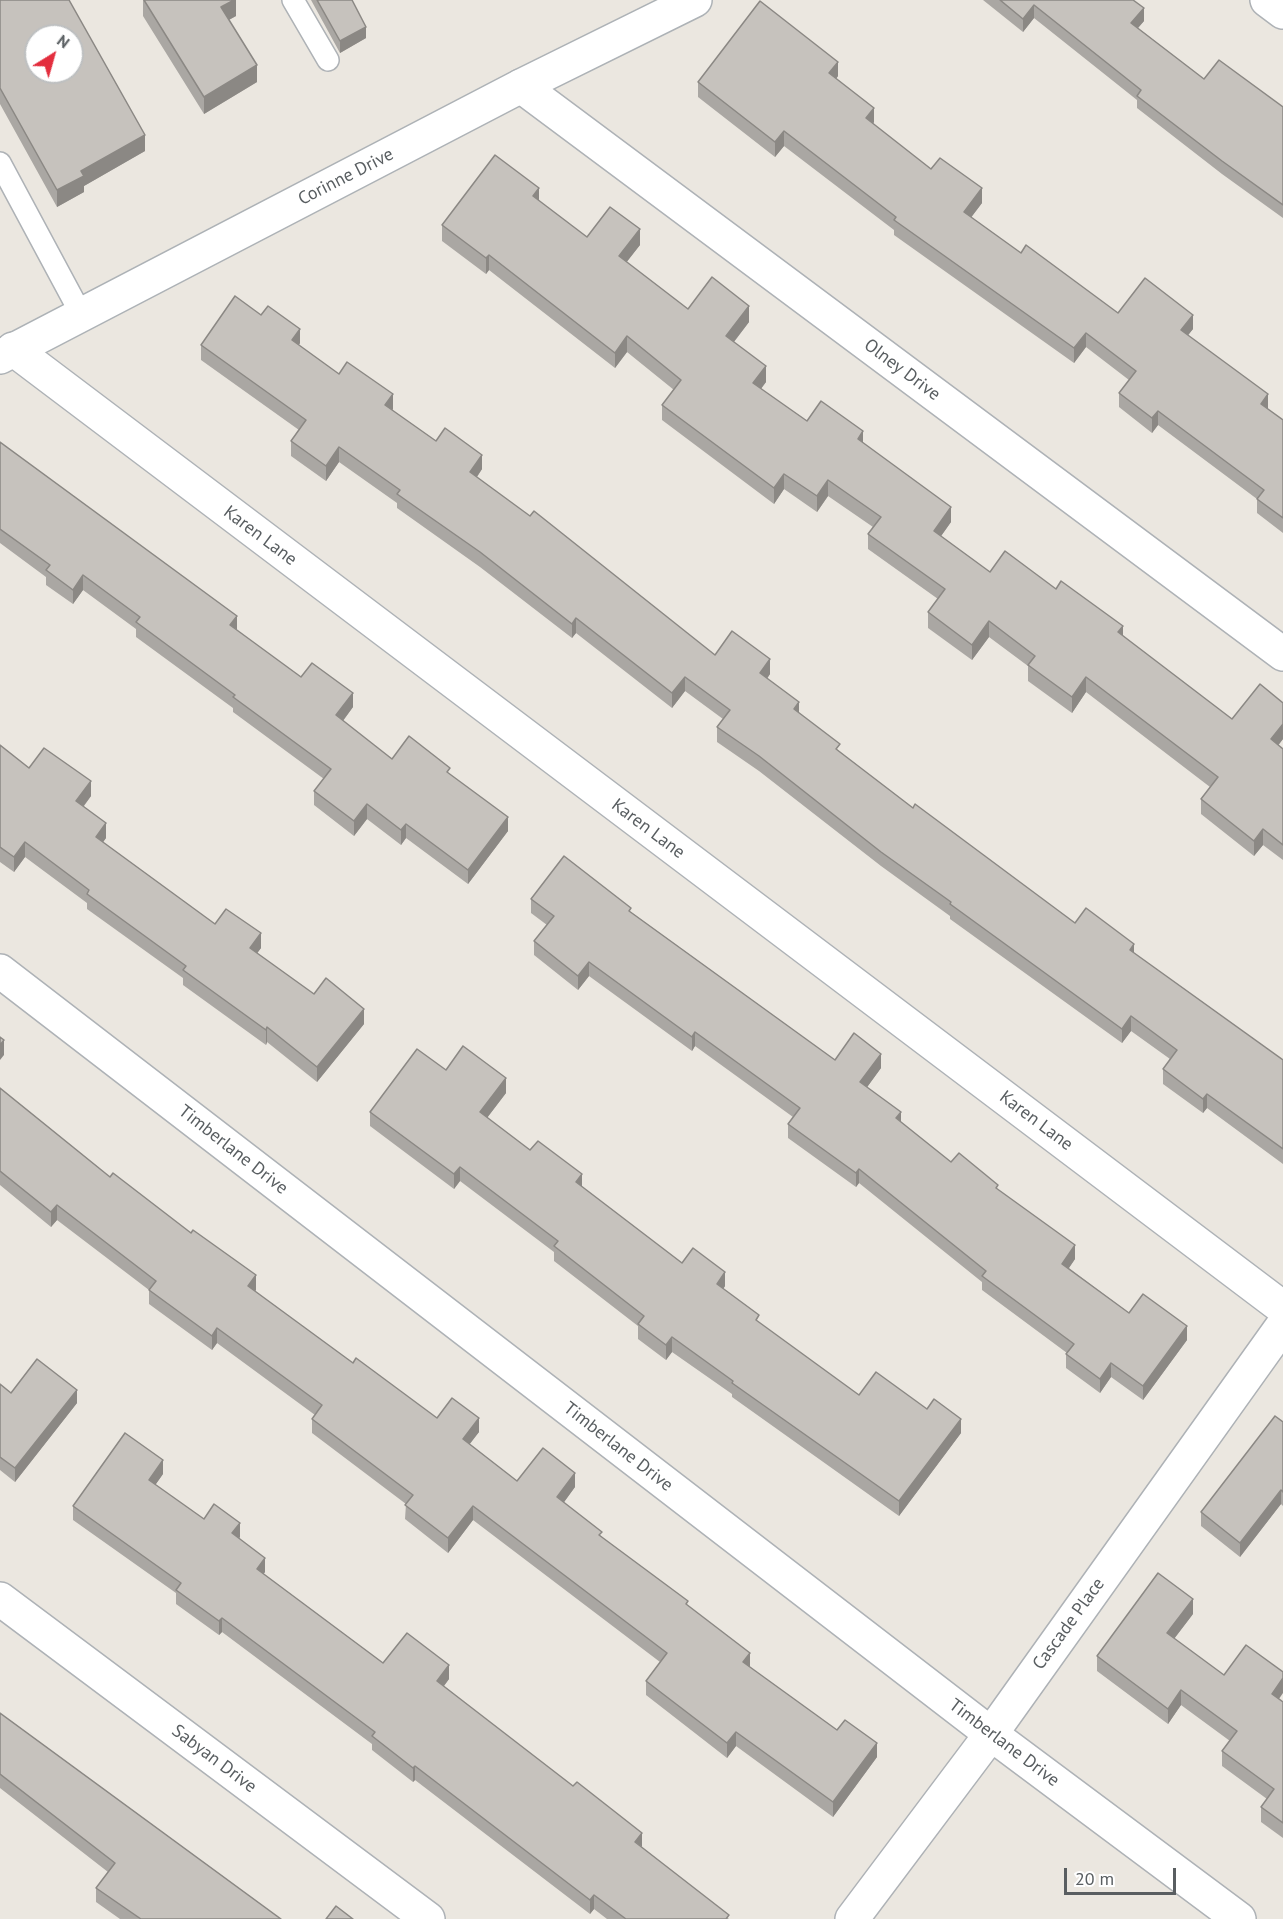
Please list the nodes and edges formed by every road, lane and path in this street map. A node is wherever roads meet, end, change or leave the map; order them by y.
1 (293, 0) edge
2 (695, 0) edge
3 (1268, 0) edge
4 (1283, 12) edge
5 (327, 60) dead end
6 (521, 86) junction
7 (0, 163) edge
8 (81, 314) junction
9 (7, 353) edge
10 (1283, 654) edge
11 (0, 970) edge
12 (1283, 1308) edge
13 (1283, 1325) edge
14 (0, 1599) edge
15 (991, 1734) junction
16 (429, 1919) edge
17 (852, 1919) edge
18 (1239, 1919) edge

1 - 5 lane
2 - 6 street, Corinne Drive
3 - 4 street
6 - 8 street, Corinne Drive
6 - 10 street, Olney Drive
7 - 8 lane
8 - 9 street, Corinne Drive
9 - 12 street, Karen Lane
11 - 15 street, Timberlane Drive
13 - 15 street, Cascade Place
14 - 16 street, Sabyan Drive
15 - 17 street, Cascade Place
15 - 18 street, Timberlane Drive

